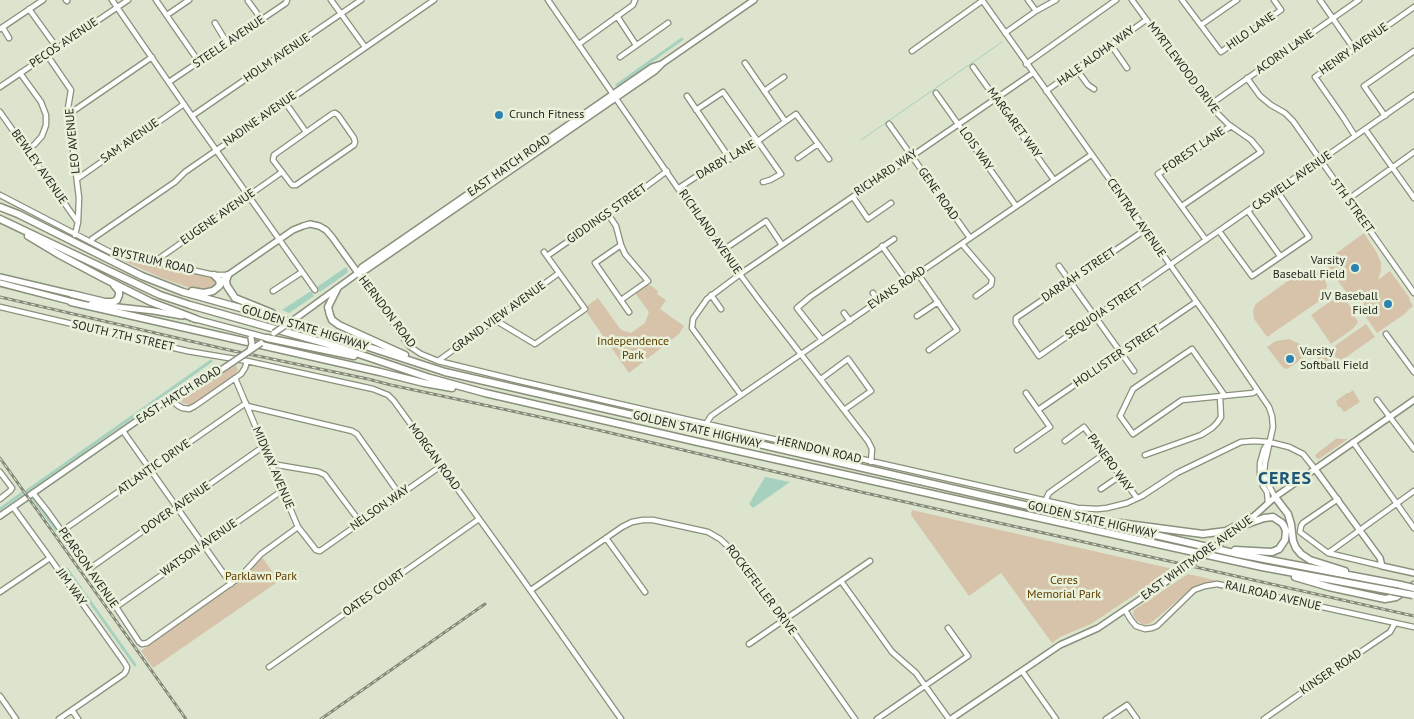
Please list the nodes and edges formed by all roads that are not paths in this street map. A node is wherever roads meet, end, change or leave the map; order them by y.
1 (43, 0) edge
2 (112, 0) edge
3 (128, 0) edge
4 (156, 0) edge
5 (189, 0) edge
6 (287, 0) edge
7 (331, 0) edge
8 (361, 0) edge
9 (434, 0) edge
10 (548, 0) edge
11 (754, 0) edge
12 (1028, 0) edge
13 (1056, 0) edge
14 (1116, 0) edge
15 (1132, 0) edge
16 (1182, 0) edge
17 (1236, 0) edge
18 (1274, 0) edge
19 (1320, 0) edge
20 (1359, 0) edge
21 (248, 1) dead end
22 (635, 1) edge
23 (982, 1) edge
24 (117, 7) junction
25 (1414, 7) edge
26 (30, 9) junction
27 (1036, 11) junction
28 (341, 14) junction
29 (167, 15) junction
30 (617, 16) junction
31 (1333, 18) junction
32 (262, 20) junction
33 (1146, 20) junction
34 (668, 23) dead end
35 (215, 24) dead end
36 (1201, 25) junction
37 (1, 29) edge
38 (1005, 33) junction
39 (9, 38) dead end
40 (227, 43) junction
41 (579, 44) junction
42 (636, 45) junction
43 (1111, 45) junction
44 (365, 47) junction
45 (57, 48) junction
46 (1354, 49) junction
47 (912, 51) dead end
48 (1414, 52) edge
49 (47, 55) junction
50 (620, 56) dead end
51 (152, 57) junction
52 (199, 62) junction
53 (745, 63) dead end
54 (1026, 64) junction
55 (973, 67) dead end
56 (1127, 68) dead end
57 (1077, 70) junction
58 (20, 73) junction
59 (1032, 73) junction
60 (784, 77) dead end
61 (1247, 78) junction
62 (169, 82) junction
63 (0, 86) edge
64 (1094, 90) dead end
65 (764, 91) junction
66 (1046, 91) junction
67 (936, 93) dead end
68 (1414, 95) edge
69 (615, 96) junction
70 (686, 96) dead end
71 (995, 98) junction
72 (285, 102) junction
73 (184, 104) junction
74 (1211, 104) junction
75 (696, 110) junction
76 (0, 112) edge
77 (69, 114) junction
78 (192, 116) junction
79 (1385, 116) junction
80 (785, 122) junction
81 (890, 124) dead end
82 (958, 124) junction
83 (1231, 126) junction
84 (1365, 129) junction
85 (306, 132) junction
86 (1355, 136) junction
87 (758, 142) junction
88 (818, 144) junction
89 (27, 150) junction
90 (216, 150) junction
91 (1414, 152) edge
92 (1091, 155) junction
93 (912, 156) junction
94 (798, 158) dead end
95 (730, 159) junction
96 (829, 159) dead end
97 (1320, 161) junction
98 (1392, 168) junction
99 (666, 171) junction
100 (282, 172) junction
101 (77, 179) junction
102 (1054, 180) junction
103 (763, 182) dead end
104 (679, 188) junction
105 (1277, 191) junction
106 (248, 195) junction
107 (0, 196) edge
108 (853, 196) junction
109 (1414, 198) edge
110 (1347, 200) junction
111 (891, 203) dead end
112 (0, 205) edge
113 (1016, 206) junction
114 (1182, 206) junction
115 (1248, 211) junction
116 (608, 214) junction
117 (2, 220) edge
118 (78, 222) junction
119 (1145, 230) junction
120 (1219, 232) junction
121 (75, 235) junction
122 (970, 238) junction
123 (280, 239) junction
124 (894, 239) dead end
125 (1206, 240) junction
126 (91, 242) junction
127 (962, 244) junction
128 (621, 245) junction
129 (782, 245) junction
130 (882, 246) junction
131 (723, 250) junction
132 (1280, 256) junction
133 (154, 262) junction
134 (1059, 266) dead end
135 (1170, 266) junction
136 (302, 272) junction
137 (358, 273) junction
138 (559, 273) junction
139 (918, 274) junction
140 (214, 275) junction
141 (228, 275) junction
142 (740, 275) junction
143 (0, 277) edge
144 (104, 279) junction
145 (907, 281) junction
146 (1070, 281) junction
147 (158, 283) junction
148 (0, 284) edge
149 (220, 285) junction
150 (337, 289) junction
151 (316, 290) dead end
152 (273, 291) dead end
153 (1414, 293) edge
154 (72, 294) joint
155 (873, 294) dead end
156 (711, 295) junction
157 (976, 296) dead end
158 (621, 300) junction
159 (878, 301) junction
160 (71, 302) junction
161 (938, 302) junction
162 (1196, 302) junction
163 (0, 307) edge
164 (721, 309) dead end
165 (629, 312) dead end
166 (844, 313) dead end
167 (917, 316) dead end
168 (1096, 317) junction
169 (196, 319) junction
170 (299, 320) junction
171 (495, 320) junction
172 (850, 321) junction
173 (244, 332) junction
174 (1386, 334) dead end
175 (267, 338) junction
176 (822, 340) junction
177 (250, 350) junction
178 (929, 350) dead end
179 (1121, 353) junction
180 (801, 354) junction
181 (1039, 356) joint
182 (247, 361) junction
183 (438, 361) junction
184 (395, 366) junction
185 (426, 366) junction
186 (1134, 371) dead end
187 (1414, 372) edge
188 (235, 378) junction
189 (821, 379) junction
190 (1257, 390) junction
191 (485, 393) junction
192 (1026, 393) dead end
193 (741, 395) junction
194 (1223, 396) junction
195 (171, 398) junction
196 (1377, 400) dead end
197 (1414, 400) edge
198 (246, 405) junction
199 (844, 410) junction
200 (1038, 410) junction
201 (1390, 416) junction
202 (706, 424) junction
203 (123, 431) junction
204 (1064, 440) dead end
205 (1269, 442) junction
206 (1353, 442) junction
207 (264, 446) junction
208 (1017, 450) dead end
209 (1414, 450) edge
210 (1104, 454) junction
211 (1145, 455) dead end
212 (870, 462) junction
213 (272, 464) junction
214 (441, 466) junction
215 (150, 469) junction
216 (1315, 469) junction
217 (0, 472) edge
218 (1120, 476) junction
219 (1101, 489) dead end
220 (283, 490) junction
221 (1414, 492) edge
222 (33, 493) junction
223 (400, 495) junction
224 (1275, 497) junction
225 (1137, 498) junction
226 (0, 499) edge
227 (1338, 499) junction
228 (1045, 501) junction
229 (1268, 502) junction
230 (1396, 504) junction
231 (12, 507) junction
232 (177, 507) junction
233 (0, 516) edge
234 (1076, 517) junction
235 (1254, 517) junction
236 (479, 519) junction
237 (360, 522) junction
238 (1243, 526) junction
239 (298, 527) junction
240 (1414, 528) edge
241 (1360, 530) junction
242 (62, 531) junction
243 (606, 538) junction
244 (204, 545) junction
245 (320, 551) joint
246 (1224, 551) junction
247 (1328, 553) junction
248 (50, 558) junction
249 (870, 561) dead end
250 (1382, 566) junction
251 (1262, 567) junction
252 (89, 569) junction
253 (1414, 573) edge
254 (1370, 579) junction
255 (841, 581) junction
256 (231, 584) junction
257 (530, 590) junction
258 (1414, 591) edge
259 (0, 592) edge
260 (645, 592) dead end
261 (116, 607) junction
262 (1125, 610) junction
263 (785, 620) junction
264 (1395, 623) junction
265 (1414, 627) edge
266 (948, 628) dead end
267 (749, 644) dead end
268 (269, 667) dead end
269 (1022, 671) junction
270 (925, 686) junction
271 (0, 696) edge
272 (72, 710) junction
273 (16, 719) edge
274 (59, 719) edge
275 (78, 719) edge
276 (620, 719) edge
277 (855, 719) edge
278 (877, 719) edge
279 (950, 719) edge
280 (1056, 719) edge
281 (1106, 719) edge
282 (1137, 719) edge
283 (1264, 719) edge

1 - 26 street
2 - 24 street
3 - 24 street, PECOS AVENUE
4 - 29 street
5 - 29 street
6 - 32 street, STEELE AVENUE
7 - 28 street
8 - 28 street, HOLM AVENUE
9 - 44 street, NADINE AVENUE
10 - 41 street, RICHLAND AVENUE
11 - 69 main road, EAST HATCH ROAD
12 - 27 street
13 - 27 street
14 - 54 street
15 - 33 street, MYRTLEWOOD DRIVE
16 - 36 street
17 - 36 street
18 - 36 street, HILO LANE
19 - 31 street
20 - 31 street, ACORN LANE
21 - 32 street
22 - 30 street
23 - 38 street, CENTRAL AVENUE
23 - 47 street
24 - 45 street, PECOS AVENUE
24 - 51 street
25 - 46 street, HENRY AVENUE
26 - 37 street
26 - 45 street
27 - 38 street
28 - 44 street
28 - 78 street, HOLM AVENUE
29 - 52 street
30 - 41 street
30 - 42 street
31 - 46 street
31 - 61 street, ACORN LANE
32 - 40 street, STEELE AVENUE
33 - 43 street, HALE ALOHA WAY
33 - 74 street, MYRTLEWOOD DRIVE
34 - 42 street
35 - 40 street
37 - 39 street
38 - 54 street, CENTRAL AVENUE
40 - 52 street, STEELE AVENUE
41 - 69 street, RICHLAND AVENUE
42 - 50 street
43 - 56 street
43 - 57 street, HALE ALOHA WAY
44 - 72 street, NADINE AVENUE
45 - 49 street, PECOS AVENUE
46 - 86 street, HENRY AVENUE
48 - 79 street
49 - 58 street, PECOS AVENUE
49 - 77 street, LEO AVENUE
51 - 62 street
51 - 77 street
52 - 62 street, STEELE AVENUE
53 - 65 street
54 - 59 street, CENTRAL AVENUE
55 - 71 street, MARGARET WAY
57 - 64 street
57 - 66 street, HALE ALOHA WAY
58 - 63 street, PECOS AVENUE
58 - 89 street
59 - 66 street, CENTRAL AVENUE
59 - 71 street, RICHARD WAY
60 - 65 street
61 - 74 street, ACORN LANE
61 - 97 street, 5TH STREET
62 - 73 street
65 - 80 street
66 - 92 street, CENTRAL AVENUE
67 - 82 street, LOIS WAY
68 - 79 street, CASWELL AVENUE
69 - 99 street, RICHLAND AVENUE
69 - 137 main road, EAST HATCH ROAD
70 - 75 street
71 - 82 street, RICHARD WAY
71 - 102 street, MARGARET WAY
72 - 85 street
72 - 90 street, NADINE AVENUE
73 - 78 street
73 - 101 street, SAM AVENUE
74 - 83 street, MYRTLEWOOD DRIVE
75 - 87 street
75 - 95 street
76 - 89 street, BEWLEY AVENUE
77 - 101 street, LEO AVENUE
78 - 90 street
79 - 84 street, CASWELL AVENUE
80 - 87 street, DARBY LANE
80 - 88 street, DARBY LANE
81 - 93 street, GENE ROAD
82 - 93 street, RICHARD WAY
82 - 113 street, LOIS WAY
83 - 114 street, FOREST LANE
83 - 114 street, MYRTLEWOOD DRIVE
84 - 86 street, CASWELL AVENUE
84 - 98 street
85 - 100 street
85 - 100 street
86 - 97 street, CASWELL AVENUE
87 - 95 street, DARBY LANE
87 - 103 street
88 - 94 street
88 - 96 street
89 - 118 street, BEWLEY AVENUE
90 - 106 street
90 - 126 street, NADINE AVENUE
91 - 98 street
92 - 102 street, EVANS ROAD
92 - 119 street, CENTRAL AVENUE
93 - 108 street, RICHARD WAY
93 - 122 street, GENE ROAD
95 - 104 street, DARBY LANE
97 - 105 street, CASWELL AVENUE
97 - 110 street, 5TH STREET
98 - 109 street
98 - 110 street
99 - 104 street, RICHLAND AVENUE
99 - 116 street, GIDDINGS STREET
100 - 106 street, EUGENE AVENUE
101 - 118 street, LEO AVENUE
102 - 113 street, EVANS ROAD
104 - 131 street, RICHLAND AVENUE
105 - 115 street, CASWELL AVENUE
105 - 132 street
106 - 123 street
106 - 133 street, EUGENE AVENUE
107 - 121 street, BYSTRUM ROAD
108 - 111 street
108 - 129 street, RICHARD WAY
110 - 153 street, 5TH STREET
112 - 147 highway, GOLDEN STATE HIGHWAY
113 - 122 street, EVANS ROAD
114 - 125 street
115 - 120 street, CASWELL AVENUE
115 - 132 street
116 - 128 street
116 - 138 street, GIDDINGS STREET
117 - 144 highway
117 - 184 highway, GOLDEN STATE HIGHWAY
118 - 121 street, LEO AVENUE
119 - 135 street, CENTRAL AVENUE
119 - 146 street, DARRAH STREET
120 - 125 street, CASWELL AVENUE
120 - 132 street
121 - 126 street, BYSTRUM ROAD
122 - 127 street, EVANS ROAD
123 - 136 street
123 - 137 main road, HERNDON ROAD
123 - 141 main road, HERNDON ROAD
124 - 130 street
125 - 135 street, CASWELL AVENUE
126 - 133 street, BYSTRUM ROAD
127 - 139 street, EVANS ROAD
127 - 157 street
128 - 158 street
128 - 158 street
129 - 131 street
129 - 142 street, RICHARD WAY
130 - 145 street
130 - 176 street
131 - 142 street, RICHLAND AVENUE
133 - 140 street, BYSTRUM ROAD
134 - 146 street
135 - 162 street, CENTRAL AVENUE
135 - 168 street, SEQUOIA STREET
136 - 151 street
136 - 152 street
137 - 150 main road, EAST HATCH ROAD
137 - 183 street, HERNDON ROAD
138 - 171 street, GRAND VIEW AVENUE
138 - 171 street
139 - 145 street, EVANS ROAD
139 - 161 street
140 - 141 street, BYSTRUM ROAD
140 - 149 highway
141 - 149 highway
141 - 170 highway
142 - 156 street, RICHARD WAY
142 - 180 street, RICHLAND AVENUE
143 - 154 main road
144 - 154 highway
144 - 169 highway
145 - 159 street, EVANS ROAD
146 - 168 street
146 - 181 street, DARRAH STREET
147 - 149 highway
147 - 170 highway, GOLDEN STATE HIGHWAY
148 - 160 main road
150 - 170 main road, EAST HATCH ROAD
150 - 185 highway
155 - 159 street
156 - 164 street
156 - 193 street, RICHARD WAY
158 - 165 street
159 - 172 street, EVANS ROAD
160 - 169 main road
160 - 191 highway
161 - 167 street
161 - 178 street
162 - 179 street, HOLLISTER STREET
162 - 190 street, CENTRAL AVENUE
163 - 182 street, SOUTH 7TH STREET
166 - 172 street
168 - 179 street
168 - 181 street, SEQUOIA STREET
169 - 173 main road
170 - 175 main road, EAST HATCH ROAD, bridge
170 - 185 highway, GOLDEN STATE HIGHWAY
171 - 183 street, GRAND VIEW AVENUE
172 - 176 street, EVANS ROAD
173 - 175 main road
173 - 177 main road, bridge
174 - 187 street
175 - 177 main road, EAST HATCH ROAD, bridge
175 - 184 highway
176 - 180 street, EVANS ROAD
177 - 195 main road, EAST HATCH ROAD, bridge
179 - 186 street
179 - 200 street, HOLLISTER STREET
180 - 189 street, RICHLAND AVENUE
180 - 193 street, EVANS ROAD
182 - 188 street
182 - 214 street, MORGAN ROAD
183 - 202 street, HERNDON ROAD
184 - 191 highway, GOLDEN STATE HIGHWAY
185 - 234 highway, GOLDEN STATE HIGHWAY
188 - 195 street
188 - 198 street, MIDWAY AVENUE
189 - 199 street, RICHLAND AVENUE
189 - 199 street
190 - 194 street
190 - 205 street, CENTRAL AVENUE
191 - 251 highway, GOLDEN STATE HIGHWAY
192 - 200 street
193 - 202 street, EVANS ROAD
194 - 194 street
194 - 211 street
195 - 203 main road, EAST HATCH ROAD
196 - 201 street
197 - 201 main road, EAST WHITMORE AVENUE
198 - 207 street, MIDWAY AVENUE
198 - 215 street, ATLANTIC DRIVE
198 - 223 street
199 - 212 street, RICHLAND AVENUE
200 - 208 street
201 - 206 main road, EAST WHITMORE AVENUE
201 - 209 street
202 - 212 street, HERNDON ROAD
203 - 215 street
203 - 222 main road, EAST HATCH ROAD
204 - 210 street, PANERO WAY
205 - 216 street, HERNDON ROAD
205 - 224 street
205 - 225 street, HERNDON ROAD
205 - 229 street
206 - 216 main road, EAST WHITMORE AVENUE
206 - 230 street
207 - 213 street, MIDWAY AVENUE
207 - 232 street, DOVER AVENUE
210 - 218 street, PANERO WAY
210 - 228 street
212 - 228 street, HERNDON ROAD
213 - 220 street, MIDWAY AVENUE
213 - 237 street
214 - 223 street, NELSON WAY
214 - 236 street, MORGAN ROAD
215 - 232 street
215 - 242 street, ATLANTIC DRIVE
216 - 224 main road, EAST WHITMORE AVENUE
216 - 227 main road
217 - 226 street
218 - 219 street
218 - 225 street, PANERO WAY
220 - 239 street, MIDWAY AVENUE
220 - 244 street, WATSON AVENUE
221 - 230 street
222 - 231 main road, EAST HATCH ROAD
222 - 242 street, PEARSON AVENUE
223 - 237 street, NELSON WAY
224 - 229 main road, EAST WHITMORE AVENUE
224 - 254 highway
225 - 228 street, HERNDON ROAD
227 - 241 main road
227 - 247 street
229 - 235 main road, EAST WHITMORE AVENUE
230 - 240 street
230 - 241 street
231 - 233 main road, EAST HATCH ROAD
231 - 248 street, JIM WAY
232 - 244 street
232 - 252 street, DOVER AVENUE
234 - 235 highway
234 - 246 highway, GOLDEN STATE HIGHWAY
235 - 238 main road, EAST WHITMORE AVENUE
236 - 257 street, MORGAN ROAD
236 - 268 street, OATES COURT
237 - 245 street, NELSON WAY
238 - 246 highway
238 - 262 main road, EAST WHITMORE AVENUE, bridge
239 - 245 street, MIDWAY AVENUE
239 - 256 street
241 - 247 street
241 - 250 main road
242 - 252 street, PEARSON AVENUE
243 - 257 street, ROCKEFELLER DRIVE
243 - 260 street
243 - 263 street, ROCKEFELLER DRIVE
244 - 256 street
244 - 261 street, WATSON AVENUE
246 - 254 highway, GOLDEN STATE HIGHWAY
247 - 250 street
248 - 259 street
248 - 272 street, JIM WAY
249 - 255 street
250 - 253 main road
251 - 258 highway, GOLDEN STATE HIGHWAY, bridge
251 - 258 highway
252 - 261 street, PEARSON AVENUE
254 - 258 highway, GOLDEN STATE HIGHWAY, bridge
255 - 263 street
255 - 270 street
256 - 261 street, PEARSON AVENUE
257 - 276 street, MORGAN ROAD
262 - 264 street, RAILROAD AVENUE
262 - 269 main road, EAST WHITMORE AVENUE
263 - 267 street
263 - 277 street, ROCKEFELLER DRIVE
264 - 265 street, RAILROAD AVENUE
264 - 283 street, KINSER ROAD
266 - 270 street
269 - 279 main road, EAST WHITMORE AVENUE
269 - 280 street
270 - 278 street
270 - 279 street
271 - 273 street
272 - 274 street
272 - 275 street
281 - 282 street

